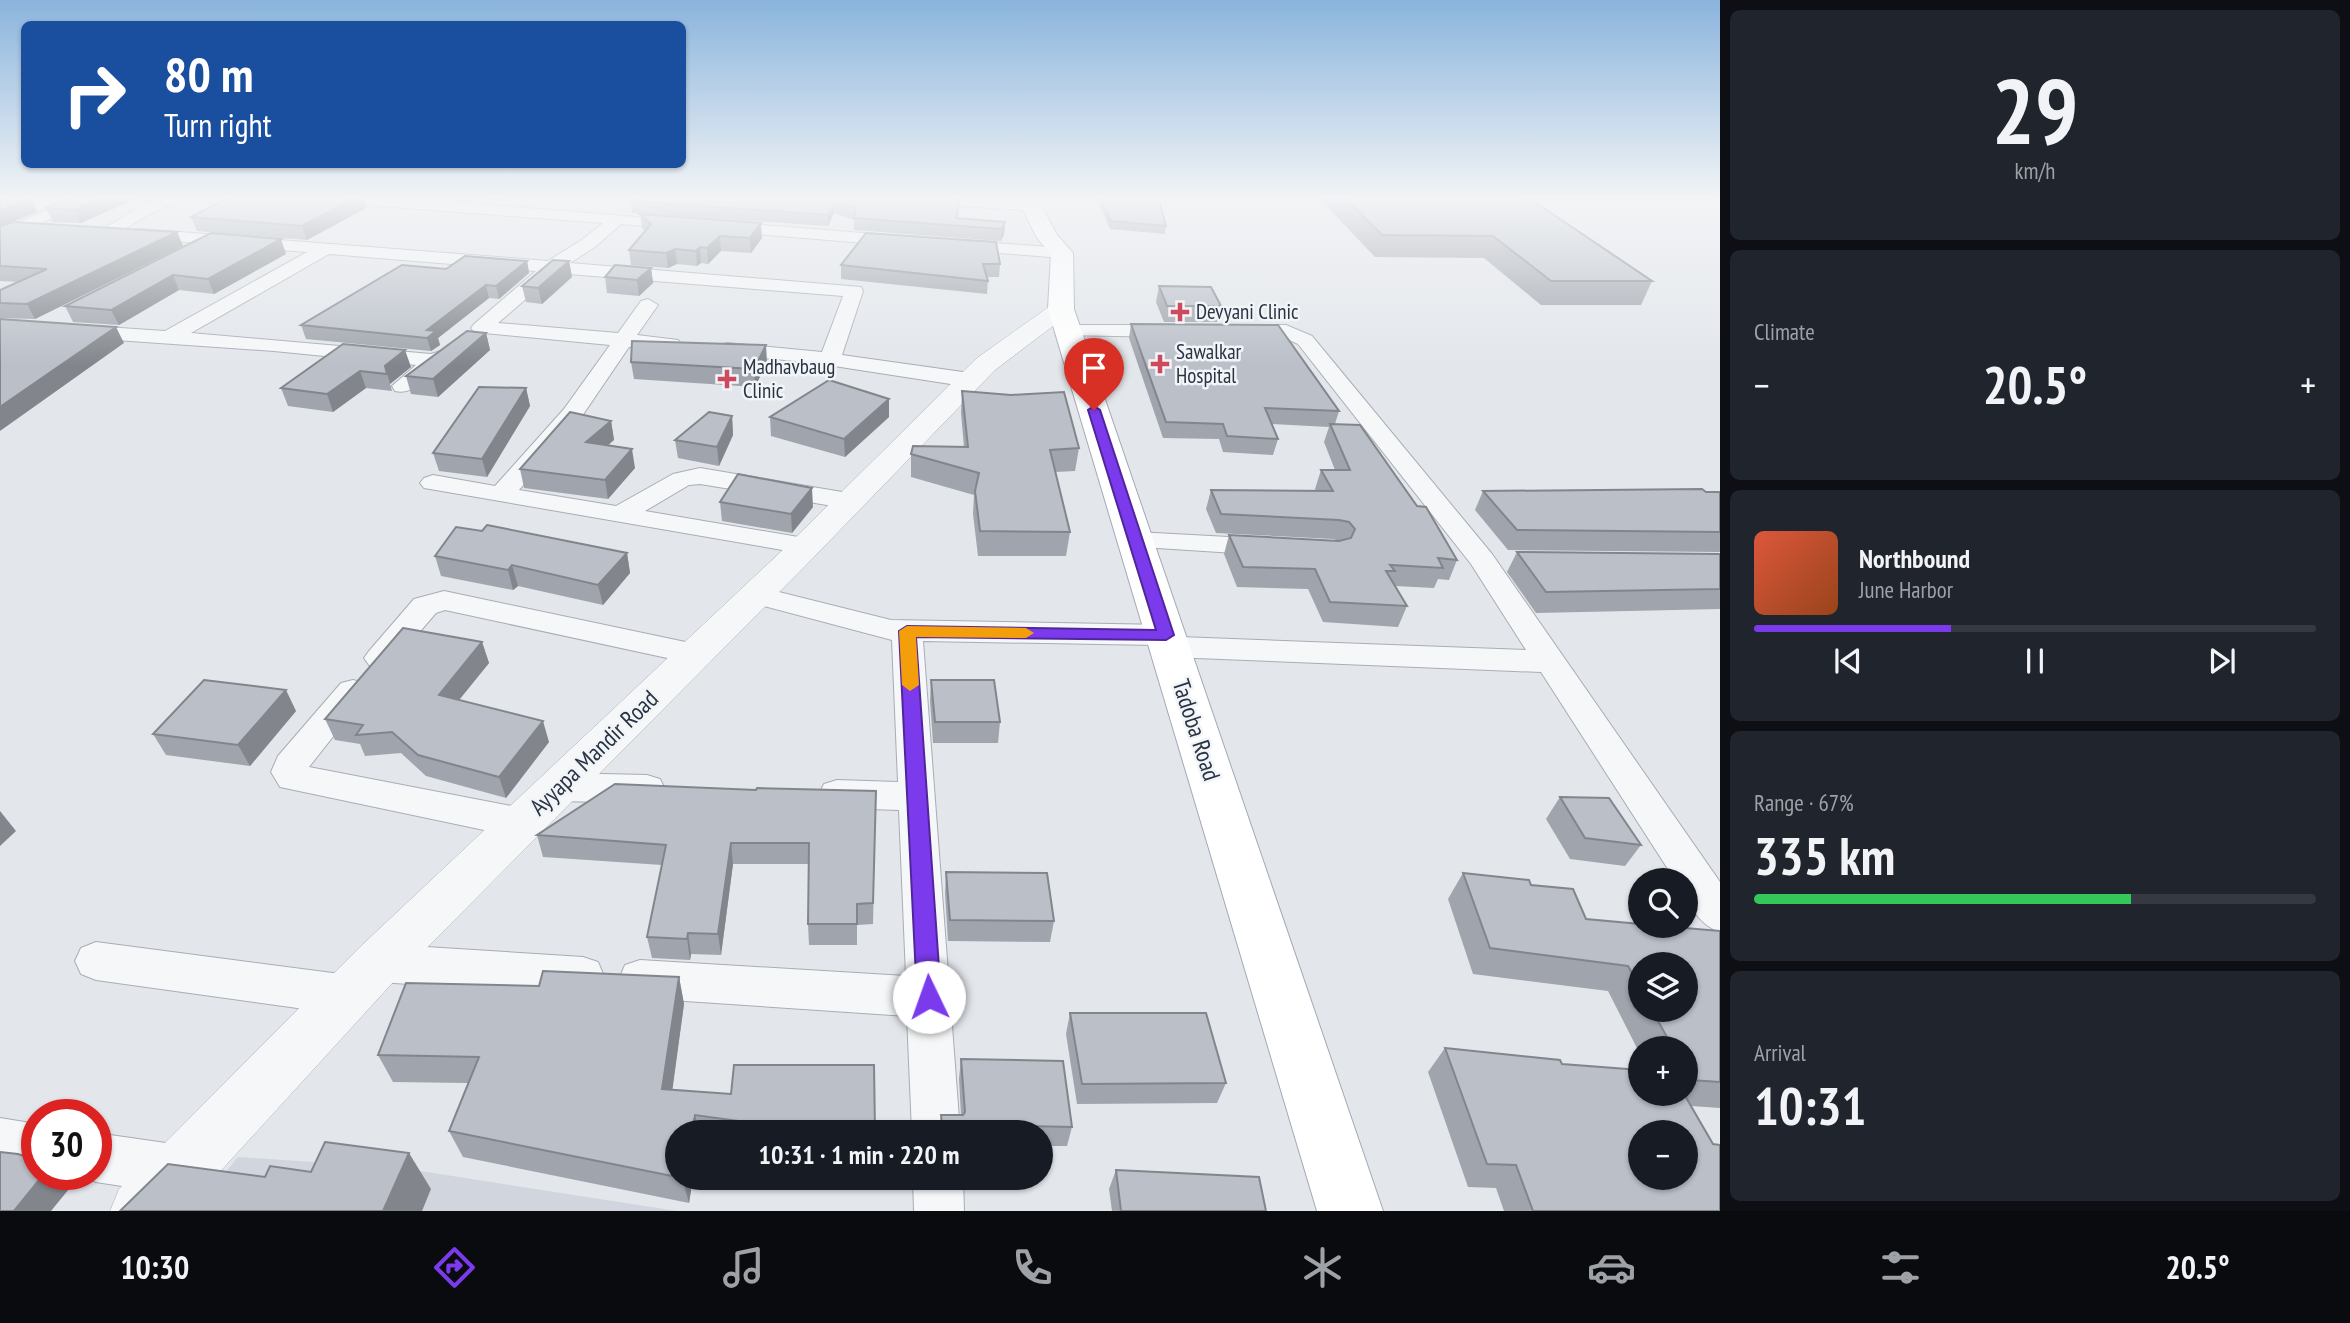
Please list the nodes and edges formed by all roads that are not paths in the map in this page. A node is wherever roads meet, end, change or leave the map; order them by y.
1 (190, 253) edge
2 (320, 253) edge
3 (368, 253) edge
4 (574, 253) edge
5 (1061, 253) edge
6 (421, 257) junction
7 (179, 258) edge
8 (550, 268) junction
9 (398, 270) edge
10 (648, 305) dead end
11 (73, 312) edge
12 (1065, 320) junction
13 (0, 326) edge
14 (38, 329) junction
15 (297, 331) dead end
16 (470, 336) junction
17 (168, 338) junction
18 (624, 340) junction
19 (274, 345) junction
20 (830, 359) junction
21 (436, 361) junction
22 (970, 380) junction
23 (403, 386) dead end
24 (433, 483) dead end
25 (501, 495) junction
26 (851, 501) junction
27 (619, 515) junction
28 (1136, 540) junction
29 (806, 546) junction
30 (1293, 548) edge
31 (755, 595) junction
32 (907, 631) junction
33 (1168, 641) junction
34 (695, 654) junction
35 (1553, 662) junction
36 (559, 787) junction
37 (683, 790) edge
38 (807, 793) edge
39 (917, 796) junction
40 (522, 823) junction
41 (1705, 874) edge
42 (1720, 915) edge
43 (96, 961) dead end
44 (378, 963) junction
45 (348, 995) junction
46 (929, 997) junction
47 (935, 1120) edge
48 (0, 1142) edge
49 (21, 1145) edge
50 (112, 1159) edge
51 (180, 1170) junction
52 (141, 1211) edge
53 (1350, 1211) edge

1 - 7 street
2 - 17 street
3 - 6 street
4 - 8 street
5 - 12 main road, Tadoba Road
6 - 8 street
6 - 9 street
8 - 16 street
8 - 20 street
10 - 18 street
11 - 14 street
12 - 22 street, Ayyapa Mandir Road
12 - 28 main road, Tadoba Road
12 - 35 street
13 - 14 street
14 - 17 street
15 - 19 street
16 - 18 street
16 - 21 street
17 - 19 street
18 - 20 street
18 - 25 street
19 - 21 street
20 - 22 street
21 - 23 street
22 - 26 street, Ayyapa Mandir Road
24 - 25 street
25 - 27 street
26 - 27 street
26 - 29 street, Ayyapa Mandir Road
27 - 29 street
28 - 30 street
28 - 33 main road, Tadoba Road
29 - 31 street, Ayyapa Mandir Road
31 - 32 street
31 - 34 street, Ayyapa Mandir Road
32 - 33 street
32 - 39 street
33 - 35 street
33 - 53 main road, Tadoba Road
34 - 36 street, Ayyapa Mandir Road
34 - 40 street
35 - 41 street
36 - 37 street
36 - 40 street, Ayyapa Mandir Road
38 - 39 street
39 - 46 street
40 - 44 street, Ayyapa Mandir Road
41 - 42 street
43 - 45 street
44 - 45 street, Ayyapa Mandir Road
44 - 46 street
45 - 51 street, Ayyapa Mandir Road
46 - 47 street
48 - 49 street
50 - 51 street
51 - 52 street, Ayyapa Mandir Road

